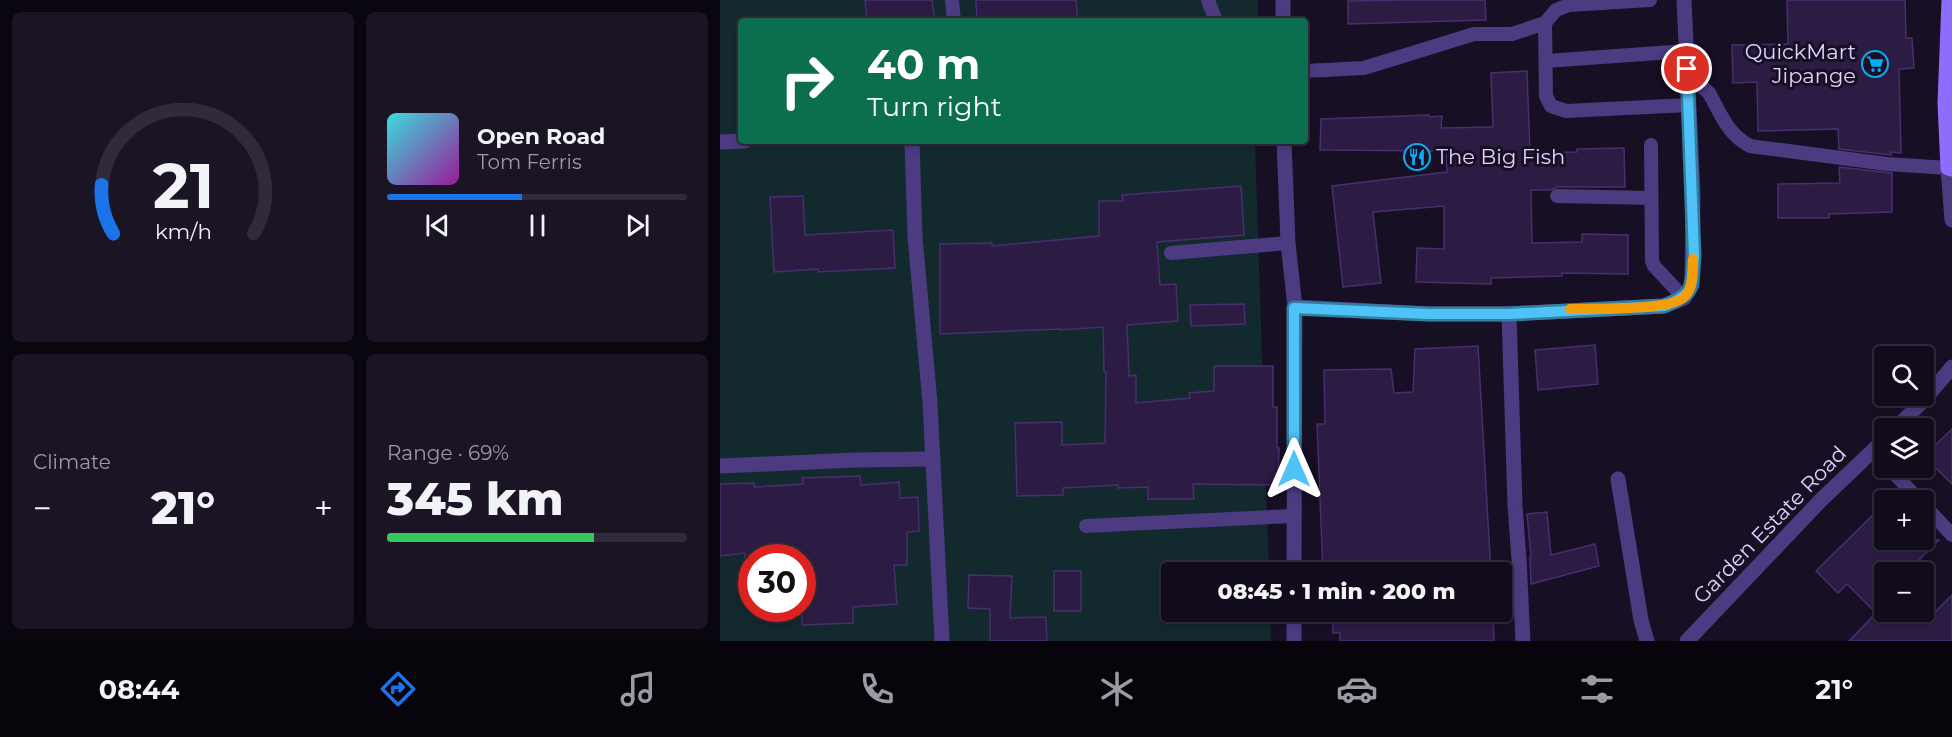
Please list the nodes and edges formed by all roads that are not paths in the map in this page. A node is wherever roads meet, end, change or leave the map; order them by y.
1 (952, 0) edge
2 (1208, 0) edge
3 (1282, 0) edge
4 (1650, 0) edge
5 (1684, 0) edge
6 (1949, 0) edge
7 (954, 18) edge
8 (1215, 18) edge
9 (1282, 18) edge
10 (1545, 22) junction
11 (1686, 51) junction
12 (1546, 61) junction
13 (1308, 71) edge
14 (1688, 86) junction
15 (1689, 105) junction
16 (738, 141) edge
17 (720, 142) edge
18 (912, 144) edge
19 (1284, 144) edge
20 (1651, 145) dead end
21 (1950, 168) edge
22 (1557, 196) dead end
23 (1651, 198) junction
24 (1952, 220) edge
25 (1288, 243) junction
26 (1172, 253) dead end
27 (1684, 298) junction
28 (1294, 308) junction
29 (1509, 314) junction
30 (1952, 367) edge
31 (1906, 418) edge
32 (1873, 451) edge
33 (932, 459) junction
34 (720, 466) edge
35 (1898, 478) edge
36 (1618, 479) dead end
37 (1910, 490) edge
38 (1293, 516) junction
39 (1934, 516) edge
40 (1086, 526) dead end
41 (1952, 535) edge
42 (1294, 562) edge
43 (1294, 622) edge
44 (942, 641) edge
45 (1294, 641) edge
46 (1523, 641) edge
47 (1647, 641) edge
48 (1687, 641) edge

1 - 7 lane
2 - 8 lane
3 - 9 street
4 - 10 lane
5 - 11 street
6 - 21 main road
10 - 12 lane
10 - 13 lane
11 - 12 lane
11 - 14 street
12 - 15 lane
14 - 15 street
14 - 21 lane
15 - 27 street
16 - 17 street
18 - 33 street
19 - 25 street
20 - 23 lane
21 - 24 street
22 - 23 lane
23 - 27 lane
25 - 26 lane
25 - 28 street
27 - 29 street
28 - 29 street
28 - 38 street
29 - 46 street
30 - 31 street
32 - 48 street, Garden Estate Road
33 - 34 street
33 - 44 street
35 - 37 lane
36 - 47 street
38 - 40 lane
38 - 42 street
39 - 41 lane
43 - 45 street

